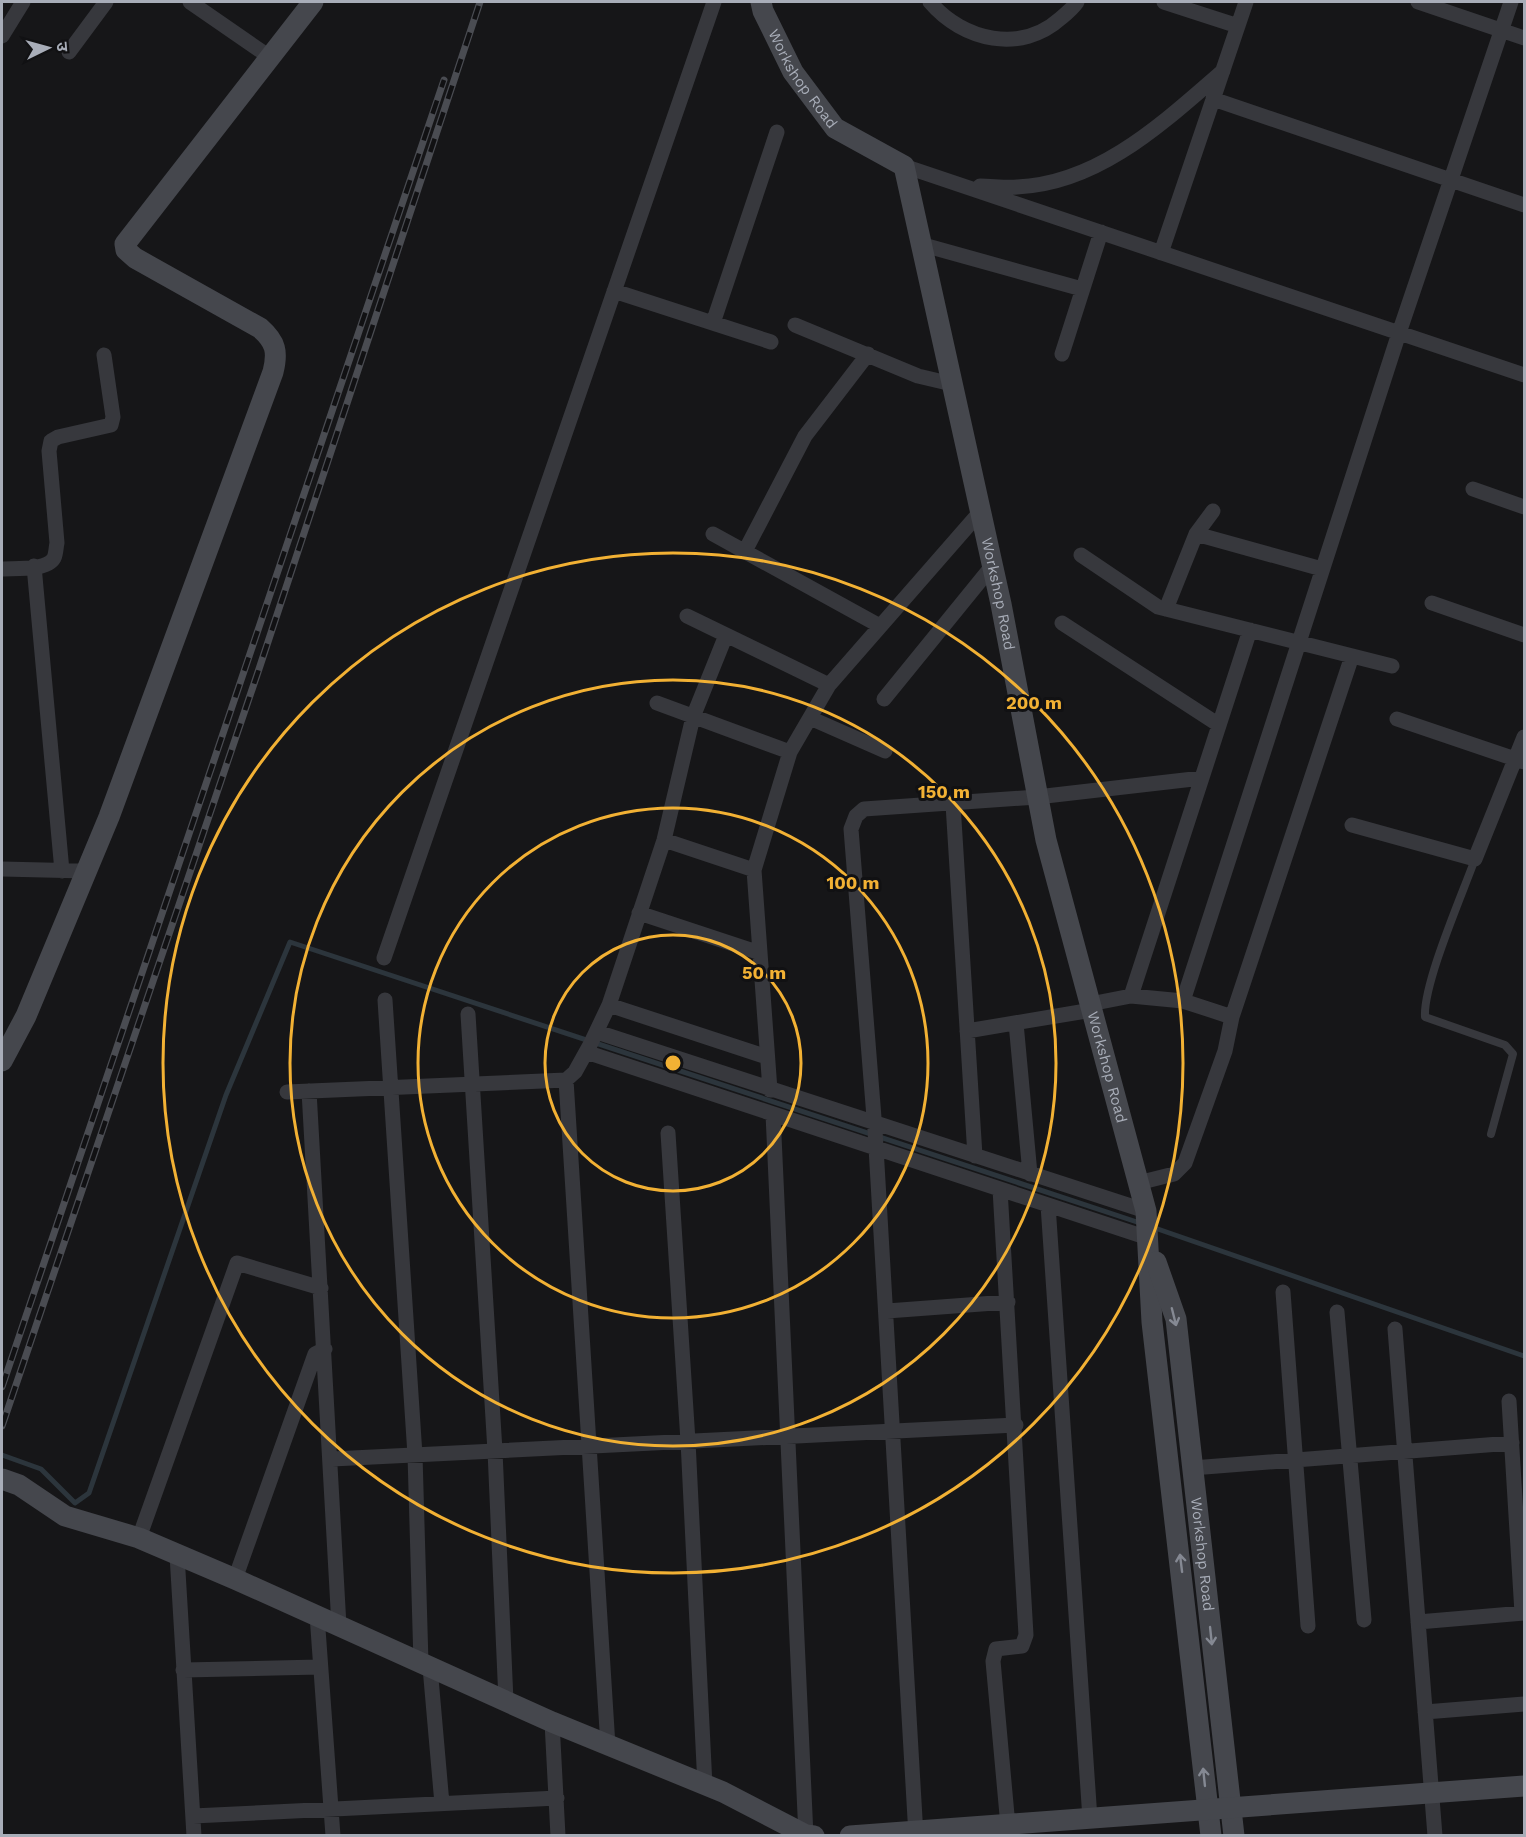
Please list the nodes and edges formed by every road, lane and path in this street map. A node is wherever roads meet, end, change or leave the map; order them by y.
1 (23, 2) edge
2 (106, 2) edge
3 (190, 2) edge
4 (313, 2) edge
5 (714, 2) edge
6 (761, 2) edge
7 (930, 2) edge
8 (1077, 2) edge
9 (1164, 2) edge
10 (1246, 2) edge
11 (1418, 2) edge
12 (1511, 2) edge
13 (1238, 26) junction
14 (1501, 30) junction
15 (2, 36) edge
16 (1524, 38) edge
17 (69, 52) dead end
18 (271, 58) junction
19 (1223, 71) junction
20 (1213, 99) junction
21 (777, 132) dead end
22 (904, 166) junction
23 (1450, 180) junction
24 (962, 185) junction
25 (1524, 205) edge
26 (1101, 232) junction
27 (920, 244) junction
28 (1161, 252) junction
29 (1082, 289) junction
30 (614, 291) junction
31 (713, 324) junction
32 (795, 325) dead end
33 (1398, 333) junction
34 (771, 342) dead end
35 (868, 354) junction
36 (1062, 354) dead end
37 (104, 355) dead end
38 (1524, 375) edge
39 (952, 384) junction
40 (1473, 489) dead end
41 (1524, 507) edge
42 (981, 511) junction
43 (1213, 511) dead end
44 (713, 534) dead end
45 (1196, 534) junction
46 (745, 551) junction
47 (1081, 555) dead end
48 (993, 565) junction
49 (34, 566) junction
50 (2, 569) edge
51 (1322, 569) junction
52 (1432, 603) dead end
53 (1166, 609) junction
54 (687, 616) dead end
55 (1062, 623) dead end
56 (880, 626) junction
57 (1250, 630) junction
58 (726, 635) junction
59 (1524, 635) edge
60 (1299, 643) junction
61 (1352, 656) junction
62 (1392, 666) dead end
63 (829, 685) junction
64 (884, 699) dead end
65 (657, 703) dead end
66 (693, 717) junction
67 (810, 718) junction
68 (1397, 719) dead end
69 (1219, 725) junction
70 (1524, 736) edge
71 (790, 752) junction
72 (885, 752) dead end
73 (1521, 760) edge
74 (1202, 778) junction
75 (1037, 797) junction
76 (953, 804) junction
77 (1352, 825) dead end
78 (664, 840) junction
79 (1475, 859) junction
80 (2, 869) edge
81 (754, 870) junction
82 (62, 871) junction
83 (86, 871) junction
84 (639, 913) junction
85 (760, 953) junction
86 (384, 958) dead end
87 (1131, 996) junction
88 (385, 1000) dead end
89 (1183, 1001) junction
90 (609, 1005) junction
91 (1091, 1007) junction
92 (468, 1014) dead end
93 (1232, 1017) junction
94 (1016, 1023) junction
95 (967, 1031) junction
96 (592, 1041) junction
97 (767, 1057) junction
98 (2, 1061) edge
99 (566, 1080) junction
100 (472, 1084) junction
101 (392, 1088) junction
102 (770, 1090) junction
103 (309, 1091) junction
104 (287, 1092) dead end
105 (773, 1114) junction
106 (668, 1133) dead end
107 (1491, 1134) dead end
108 (876, 1136) junction
109 (975, 1156) junction
110 (1030, 1174) junction
111 (1138, 1183) junction
112 (1000, 1189) junction
113 (1048, 1205) junction
114 (1148, 1229) junction
115 (321, 1288) junction
116 (1283, 1293) dead end
117 (1008, 1302) junction
118 (887, 1311) junction
119 (1337, 1312) dead end
120 (1395, 1329) dead end
121 (325, 1349) junction
122 (1509, 1401) dead end
123 (1016, 1425) junction
124 (894, 1431) junction
125 (786, 1436) junction
126 (1516, 1438) edge
127 (688, 1441) junction
128 (590, 1446) junction
129 (495, 1451) junction
130 (1405, 1452) junction
131 (415, 1455) junction
132 (1350, 1456) junction
133 (332, 1459) junction
134 (1296, 1460) junction
135 (1192, 1468) junction
136 (2, 1479) edge
137 (1519, 1479) edge
138 (1521, 1533) edge
139 (139, 1538) junction
140 (177, 1555) junction
141 (235, 1579) junction
142 (1523, 1613) edge
143 (317, 1615) junction
144 (1364, 1620) dead end
145 (1418, 1622) junction
146 (339, 1626) junction
147 (1308, 1626) dead end
148 (425, 1665) junction
149 (319, 1667) junction
150 (183, 1670) junction
151 (506, 1701) junction
152 (1524, 1704) edge
153 (1425, 1712) junction
154 (552, 1722) junction
155 (608, 1746) junction
156 (705, 1785) junction
157 (1524, 1786) edge
158 (1430, 1793) junction
159 (556, 1798) junction
160 (442, 1804) junction
161 (1231, 1807) junction
162 (1208, 1808) junction
163 (332, 1810) junction
164 (193, 1816) junction
165 (1090, 1819) junction
166 (1008, 1826) junction
167 (916, 1833) edge
168 (806, 1835) edge
169 (194, 1836) edge
170 (333, 1836) edge
171 (558, 1836) edge
172 (800, 1836) edge
173 (814, 1836) edge
174 (850, 1836) edge
175 (1211, 1836) edge
176 (1234, 1836) edge
177 (1435, 1836) edge

1 - 15 street
2 - 17 street
3 - 18 street
4 - 18 street
5 - 30 street
6 - 22 street, Workshop Road
7 - 8 street
9 - 13 street
10 - 13 street
11 - 14 street
12 - 14 street
13 - 19 street
14 - 16 street
14 - 23 street
18 - 83 street
19 - 20 street
19 - 24 street
20 - 23 street
20 - 28 street
21 - 31 street
22 - 24 street
22 - 27 street, Workshop Road
23 - 25 street
23 - 33 street
24 - 26 street
26 - 28 street
26 - 29 street
27 - 29 street
27 - 39 street, Workshop Road
28 - 33 street
29 - 36 street
30 - 31 street
30 - 86 street
31 - 34 street
32 - 35 street
33 - 38 street
33 - 51 street
35 - 39 street
35 - 46 street
37 - 49 street
39 - 42 street, Workshop Road
40 - 41 street
42 - 48 street, Workshop Road
42 - 56 street
43 - 45 street
44 - 46 street
45 - 51 street
45 - 53 street
46 - 56 street
47 - 53 street
48 - 64 street
48 - 75 street, Workshop Road
49 - 50 street
49 - 82 street
51 - 60 street
52 - 59 street
53 - 57 street
54 - 58 street
55 - 69 street
56 - 63 street
57 - 60 street
57 - 69 street
58 - 63 street
58 - 66 street
60 - 61 street
60 - 89 street
61 - 62 street
61 - 93 street
63 - 67 street
65 - 66 street
66 - 71 street
66 - 78 street
67 - 71 street
67 - 72 street
68 - 73 street
69 - 74 street
70 - 73 street
71 - 81 street
73 - 79 street
74 - 75 street
74 - 87 street
75 - 76 street
75 - 91 street, Workshop Road
76 - 95 street
76 - 108 street
77 - 79 street
78 - 81 street
78 - 84 street
79 - 107 lane
80 - 82 street
81 - 85 street
82 - 83 street
83 - 98 street
84 - 85 street
84 - 90 street
85 - 97 street
87 - 89 street
87 - 91 street
88 - 101 street
89 - 93 street
90 - 96 street
90 - 97 street
91 - 94 street
91 - 111 street, Workshop Road
92 - 100 street
93 - 111 street
94 - 95 street
94 - 110 street
95 - 109 street
96 - 99 street
96 - 102 street
96 - 105 street
97 - 102 street
99 - 100 street
99 - 128 street
100 - 101 street
100 - 129 street
101 - 103 street
101 - 131 street
102 - 108 street
103 - 104 street
103 - 115 street
105 - 108 street
105 - 125 street
106 - 127 street
108 - 109 street
108 - 112 street
108 - 118 street
109 - 110 street
110 - 114 street
111 - 114 street, Workshop Road
112 - 113 street
112 - 117 street
113 - 114 street
113 - 165 street
114 -> 135 street, Workshop Road
162 -> 114 street, Workshop Road
115 - 121 street
115 - 139 street
116 - 134 street
117 - 118 street
117 - 123 street
118 - 124 street
119 - 132 street
120 - 130 street
121 - 133 street
121 - 141 street
122 - 126 street
123 - 124 street
123 - 166 street
124 - 125 street
124 - 167 street
125 - 127 street
125 - 168 street
126 - 130 street
126 - 137 street
127 - 128 street
127 - 156 street
128 - 129 street
128 - 155 street
129 - 131 street
129 - 151 street
130 - 132 street
130 - 145 street
131 - 133 street
131 - 148 street
132 - 134 street
132 - 144 street
133 - 146 street
134 - 135 street
134 - 147 street
135 -> 161 street, Workshop Road
136 - 139 street
137 - 138 street
138 - 142 street
139 - 140 street
140 - 141 street
140 - 150 street
141 - 143 street
142 - 145 street
143 - 146 street
143 - 149 street
145 - 153 street
146 - 148 street
148 - 151 street
148 - 160 street
149 - 150 street
149 - 163 street
150 - 164 street
151 - 154 street
152 - 153 street
153 - 158 street
154 - 155 street
154 - 159 street
155 - 156 street
156 - 168 street
157 - 158 street
158 - 161 street
158 - 177 street
159 - 160 street
159 - 171 street
160 - 163 street
161 - 162 street
161 - 176 street, Workshop Road
162 - 165 street
162 - 175 street, Workshop Road
163 - 164 street
163 - 170 street
164 - 169 street
165 - 166 street
166 - 167 street
167 - 174 street
168 - 172 street
168 - 173 street

